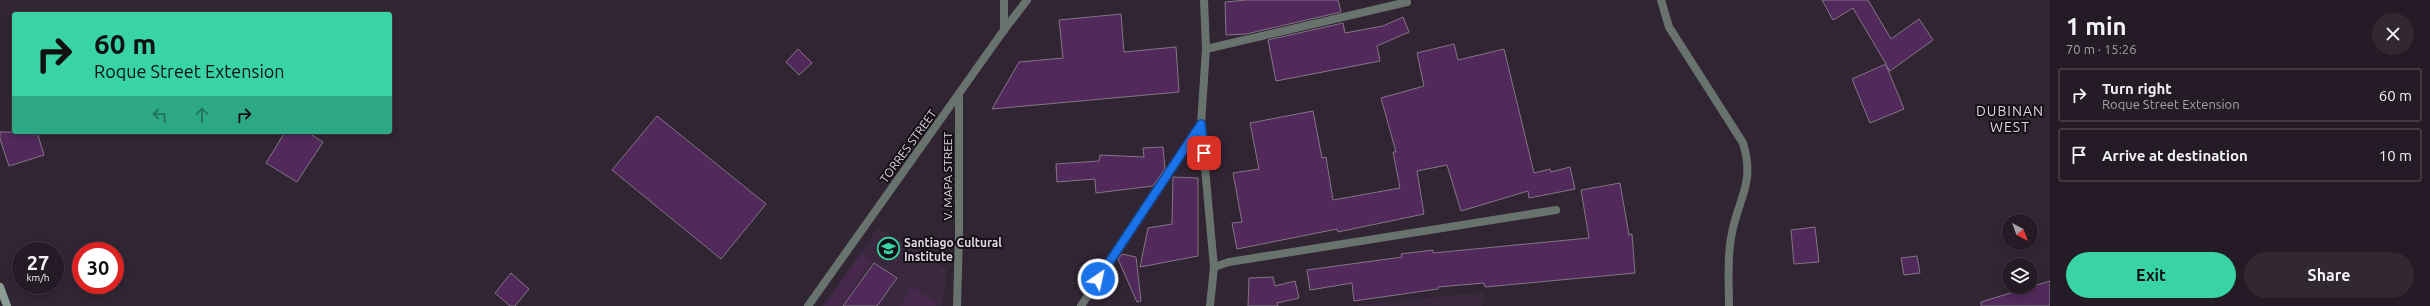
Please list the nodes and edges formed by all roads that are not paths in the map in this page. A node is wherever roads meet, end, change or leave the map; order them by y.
1 (1004, 0) edge
2 (1027, 0) edge
3 (1204, 0) edge
4 (1661, 0) edge
5 (1407, 2) dead end
6 (1004, 30) junction
7 (1206, 49) junction
8 (959, 95) junction
9 (1201, 124) junction
10 (1556, 210) dead end
11 (1214, 268) junction
12 (0, 287) edge
13 (6, 306) edge
14 (808, 306) edge
15 (957, 306) edge
16 (1081, 306) edge
17 (1210, 306) edge
18 (1730, 306) edge

1 - 6 street
2 - 6 street, TORRES STREET
3 - 7 street
4 - 18 street
5 - 7 street
6 - 8 street, TORRES STREET
7 - 9 street
8 - 14 street, TORRES STREET
8 - 15 street, V. MAPA STREET
9 - 11 street
9 - 16 street
10 - 11 street
11 - 17 street
12 - 13 main road

